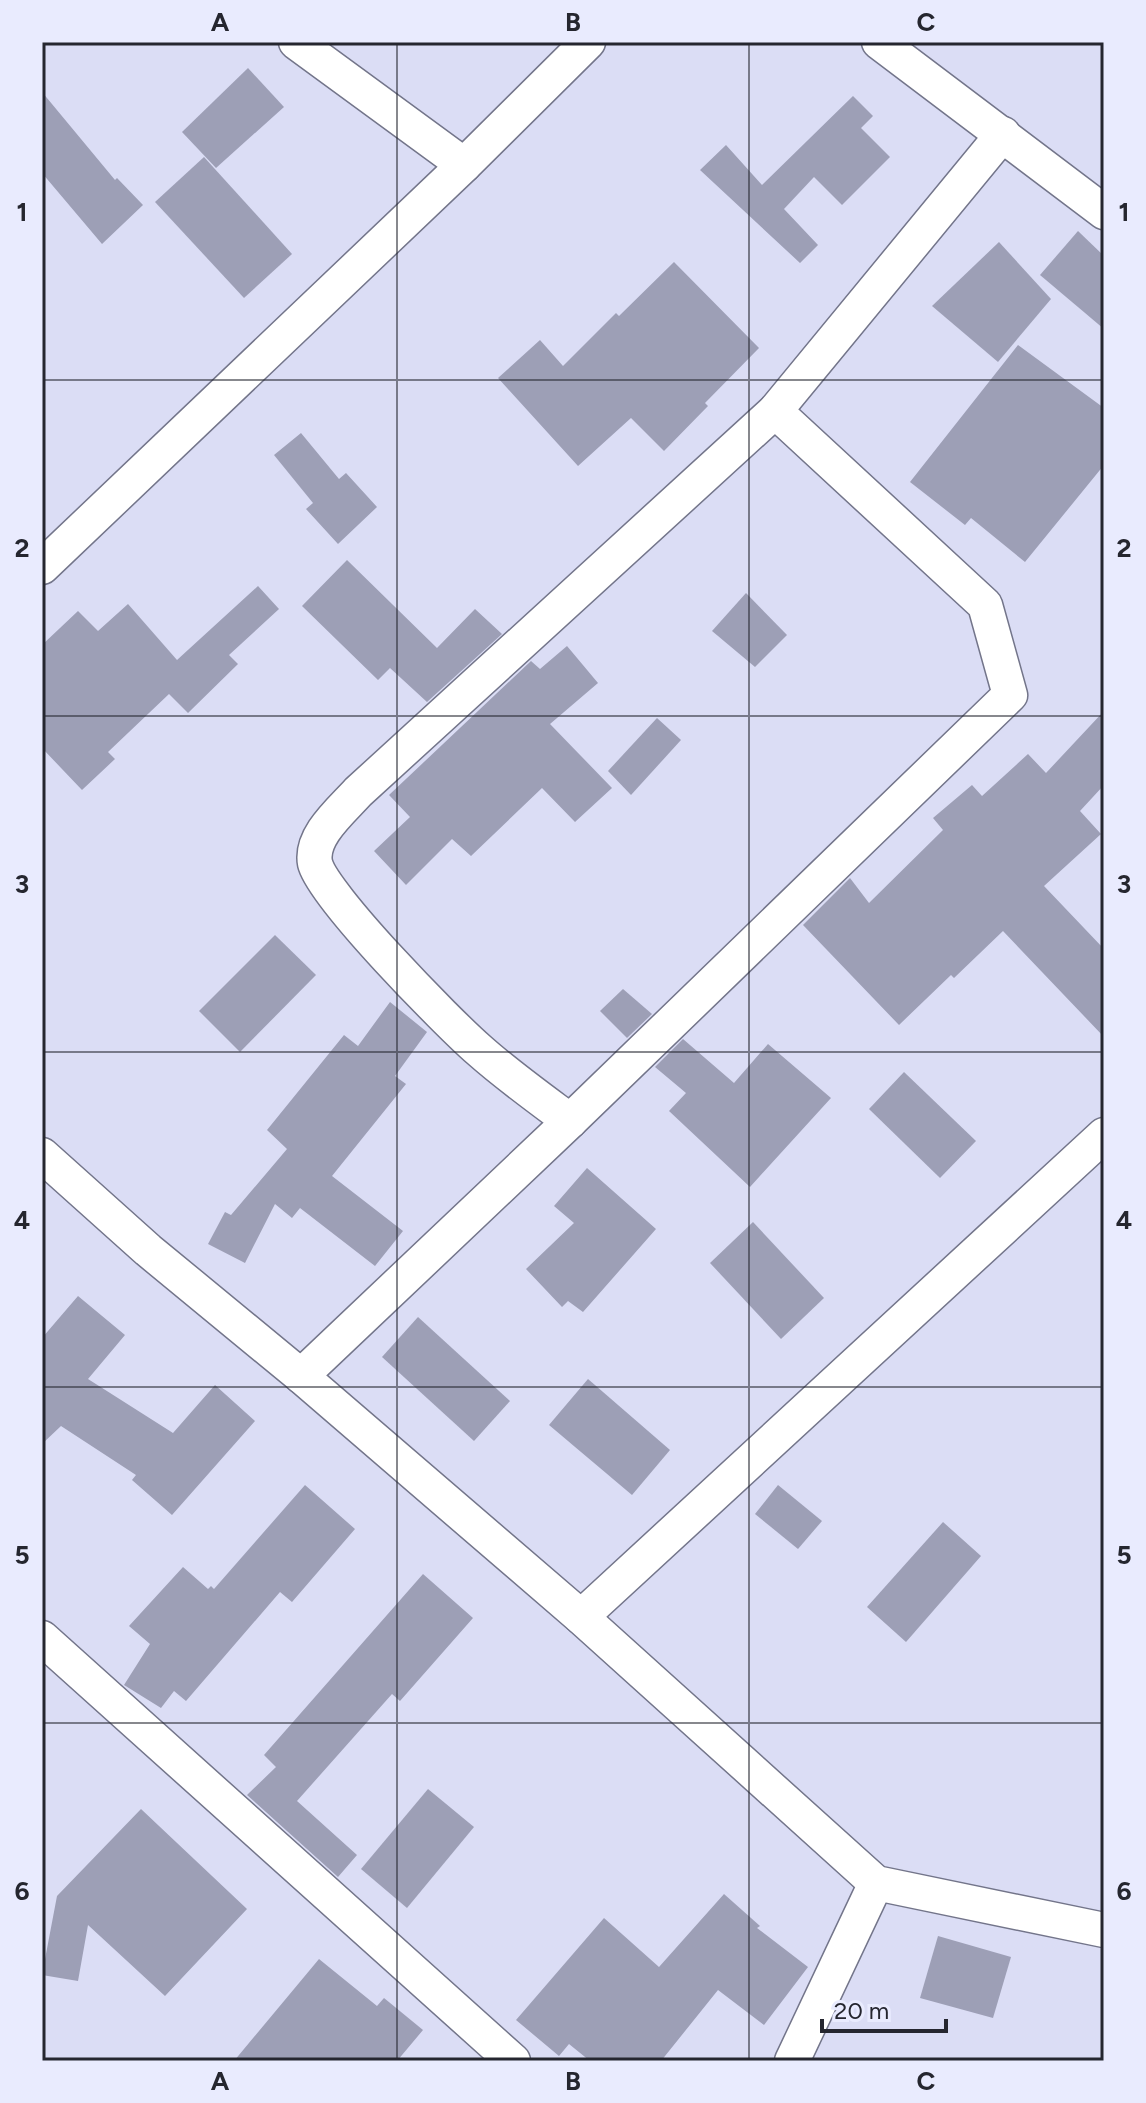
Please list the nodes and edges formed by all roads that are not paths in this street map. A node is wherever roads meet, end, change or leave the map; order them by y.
1 (296, 42) edge
2 (588, 42) edge
3 (879, 42) edge
4 (1003, 134) junction
5 (464, 165) junction
6 (1104, 212) edge
7 (775, 411) junction
8 (42, 567) edge
9 (570, 1121) junction
10 (1104, 1135) edge
11 (42, 1155) edge
12 (301, 1376) junction
13 (581, 1617) junction
14 (42, 1638) edge
15 (876, 1883) junction
16 (1104, 1930) edge
17 (513, 2061) edge
18 (792, 2061) edge

1 - 5 street
2 - 5 street
3 - 4 street
4 - 6 street
4 - 7 street
5 - 8 street
7 - 9 street
7 - 9 street
9 - 12 street
10 - 13 street
11 - 12 street
12 - 13 street
13 - 15 street
14 - 17 street
15 - 16 street
15 - 18 street

